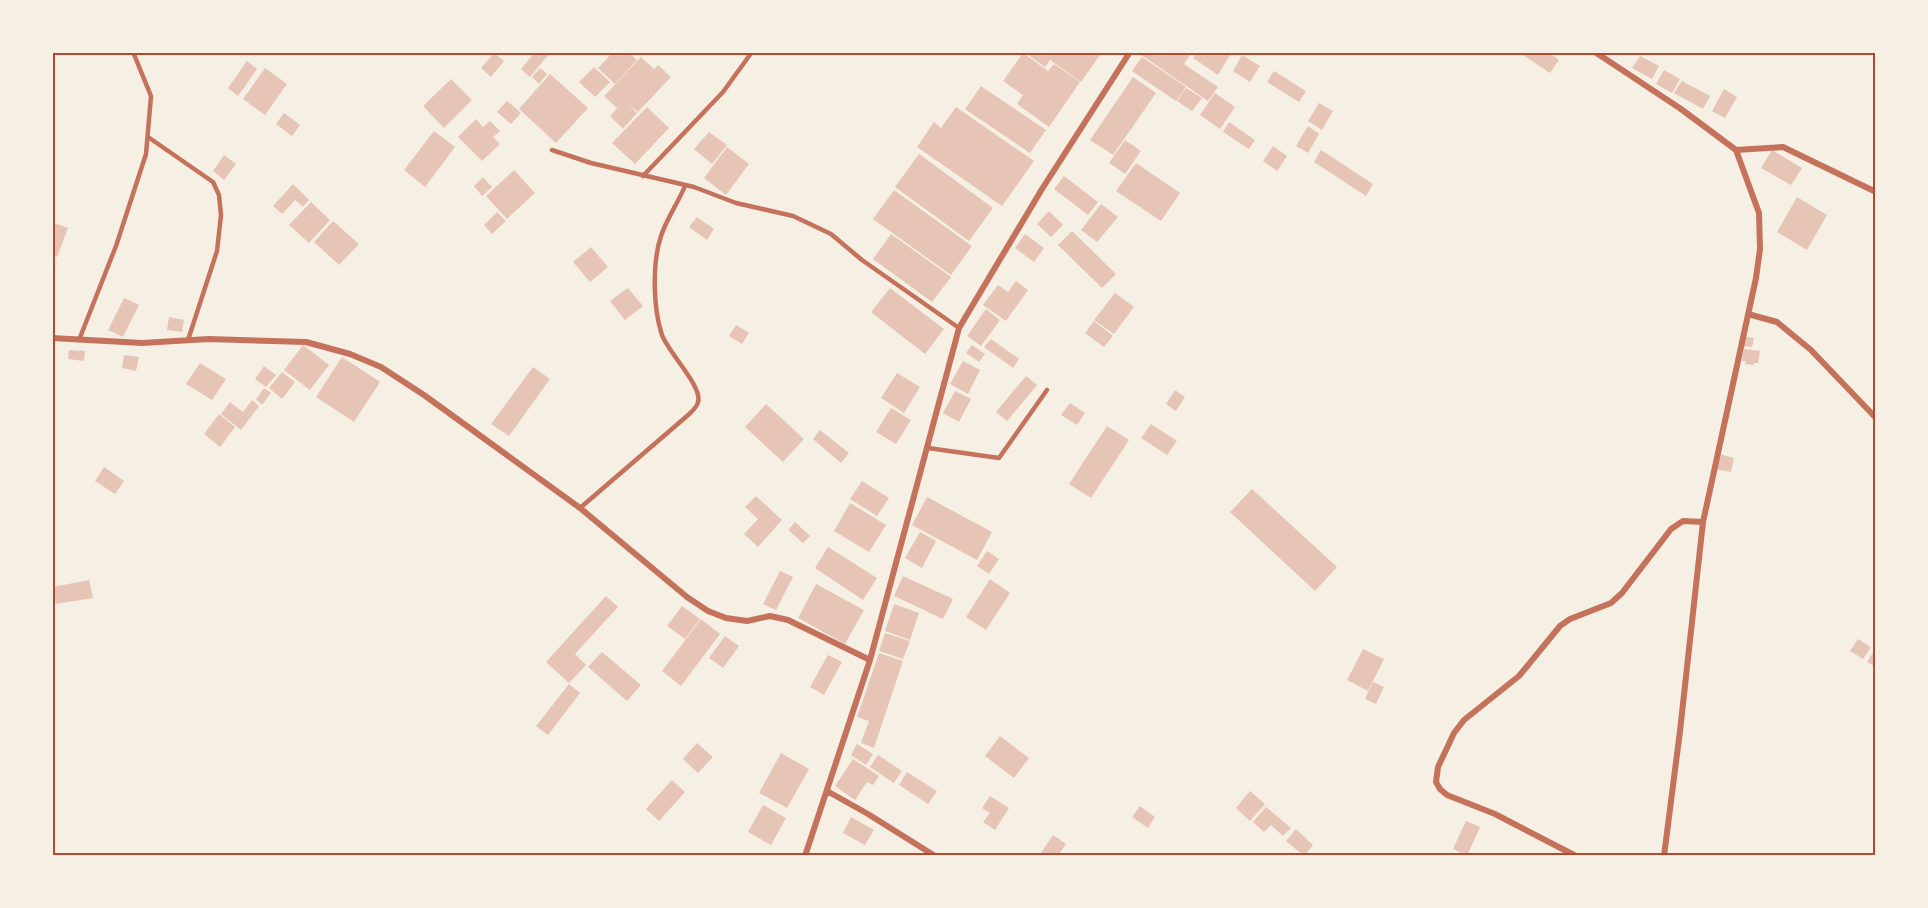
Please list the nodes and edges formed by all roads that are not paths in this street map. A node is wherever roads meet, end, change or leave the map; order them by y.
1 (133, 52) edge
2 (752, 52) edge
3 (1130, 52) edge
4 (1595, 52) edge
5 (148, 137) junction
6 (552, 150) dead end
7 (1736, 150) junction
8 (643, 176) junction
9 (685, 186) junction
10 (1875, 192) edge
11 (1748, 314) junction
12 (959, 328) junction
13 (52, 338) edge
14 (79, 340) junction
15 (188, 340) junction
16 (1047, 390) dead end
17 (1875, 418) edge
18 (928, 448) junction
19 (580, 508) junction
20 (1703, 522) junction
21 (870, 660) junction
22 (827, 791) junction
23 (805, 855) edge
24 (935, 855) edge
25 (1576, 855) edge
26 (1664, 855) edge

1 - 5 lane
2 - 8 lane
3 - 12 street
4 - 7 street
5 - 14 lane
5 - 15 lane
6 - 8 lane
7 - 10 street
7 - 11 street
8 - 9 lane
9 - 12 lane
9 - 19 lane
11 - 17 street
11 - 20 street
12 - 18 street
13 - 14 street
14 - 15 street
15 - 19 street
16 - 18 lane
18 - 21 street
19 - 21 street
20 - 25 street
20 - 26 street
21 - 22 street
22 - 23 street
22 - 24 street

